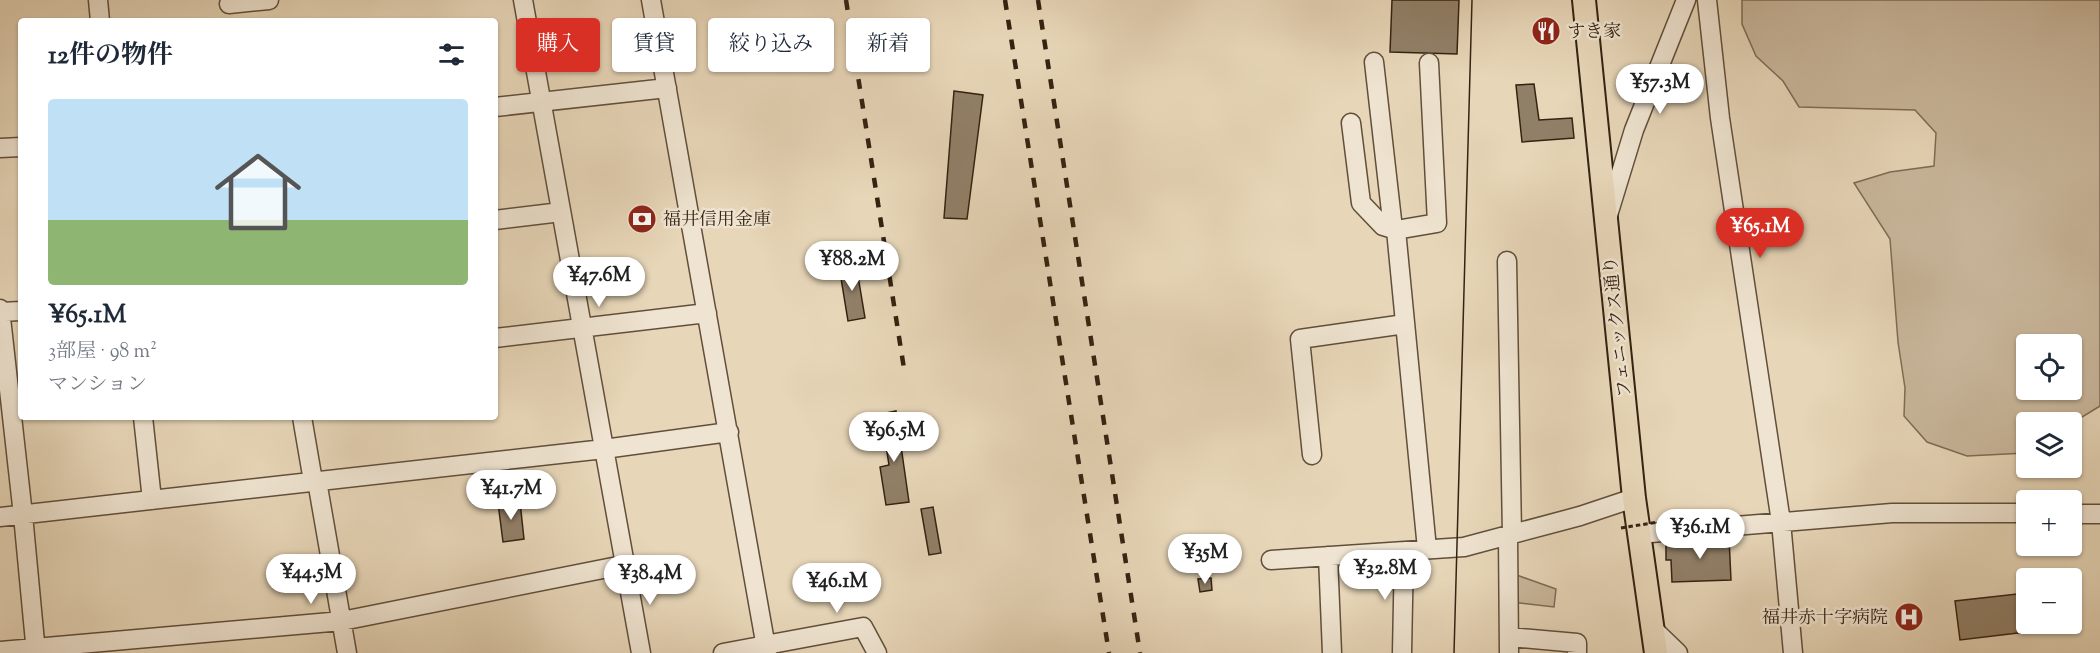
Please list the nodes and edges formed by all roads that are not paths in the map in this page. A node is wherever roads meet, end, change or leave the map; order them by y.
1 (98, 0) edge
2 (269, 0) edge
3 (523, 0) edge
4 (651, 0) edge
5 (1584, 0) edge
6 (1686, 0) edge
7 (1707, 0) edge
8 (230, 8) edge
9 (100, 18) edge
10 (1374, 62) dead end
11 (1428, 63) dead end
12 (667, 88) junction
13 (541, 103) junction
14 (498, 107) edge
15 (1351, 123) dead end
16 (18, 147) edge
17 (0, 148) edge
18 (561, 212) junction
19 (1606, 219) junction
20 (498, 220) edge
21 (1394, 229) junction
22 (1508, 261) dead end
23 (0, 311) edge
24 (18, 311) edge
25 (707, 313) junction
26 (1405, 324) junction
27 (582, 328) junction
28 (498, 338) edge
29 (4, 388) edge
30 (143, 420) edge
31 (303, 420) edge
32 (729, 432) junction
33 (604, 449) junction
34 (1312, 455) dead end
35 (315, 481) junction
36 (1634, 498) junction
37 (152, 500) junction
38 (2016, 513) edge
39 (23, 514) junction
40 (2082, 514) edge
41 (2100, 514) edge
42 (0, 517) edge
43 (1781, 522) junction
44 (1630, 531) junction
45 (1510, 535) junction
46 (1427, 549) junction
47 (1404, 551) junction
48 (1328, 556) junction
49 (1271, 560) dead end
50 (623, 565) junction
51 (342, 621) junction
52 (1653, 629) junction
53 (1509, 645) edge
54 (767, 649) edge
55 (36, 650) edge
56 (0, 651) edge
57 (347, 653) edge
58 (641, 653) edge
59 (723, 653) edge
60 (877, 653) edge
61 (1332, 653) edge
62 (1402, 653) edge
63 (1577, 653) edge
64 (1656, 653) edge
65 (1678, 653) edge
66 (1793, 653) edge

1 - 9 street
2 - 8 street
3 - 13 street
4 - 12 street
5 - 19 main road, フェニックス通り
6 - 19 street
7 - 43 street
10 - 21 street
11 - 21 street
12 - 13 street
12 - 25 street
13 - 14 street
13 - 18 street
15 - 21 street
16 - 17 street
18 - 20 street
18 - 27 street
19 - 36 main road, フェニックス通り
21 - 26 street
22 - 45 street
23 - 24 street
23 - 29 street
25 - 27 street
25 - 32 street
26 - 34 street
26 - 46 street
27 - 28 street
27 - 33 street
29 - 39 street
30 - 37 street
31 - 35 street
32 - 33 street
32 - 54 street
33 - 35 street
33 - 50 street
35 - 37 street
35 - 51 street
36 - 44 main road, フェニックス通り
36 - 45 street
37 - 39 street
38 - 43 street
39 - 42 street
39 - 55 street
40 - 41 street
43 - 44 street
43 - 66 street
44 - 52 main road, フェニックス通り
45 - 46 street
45 - 53 street
46 - 47 street
47 - 48 street
47 - 62 street
48 - 49 street
48 - 61 street
50 - 51 street
50 - 58 street
51 - 55 street
51 - 57 street
52 - 64 main road, フェニックス通り
52 - 65 street
53 - 63 street
54 - 59 street
54 - 60 street
55 - 56 street

